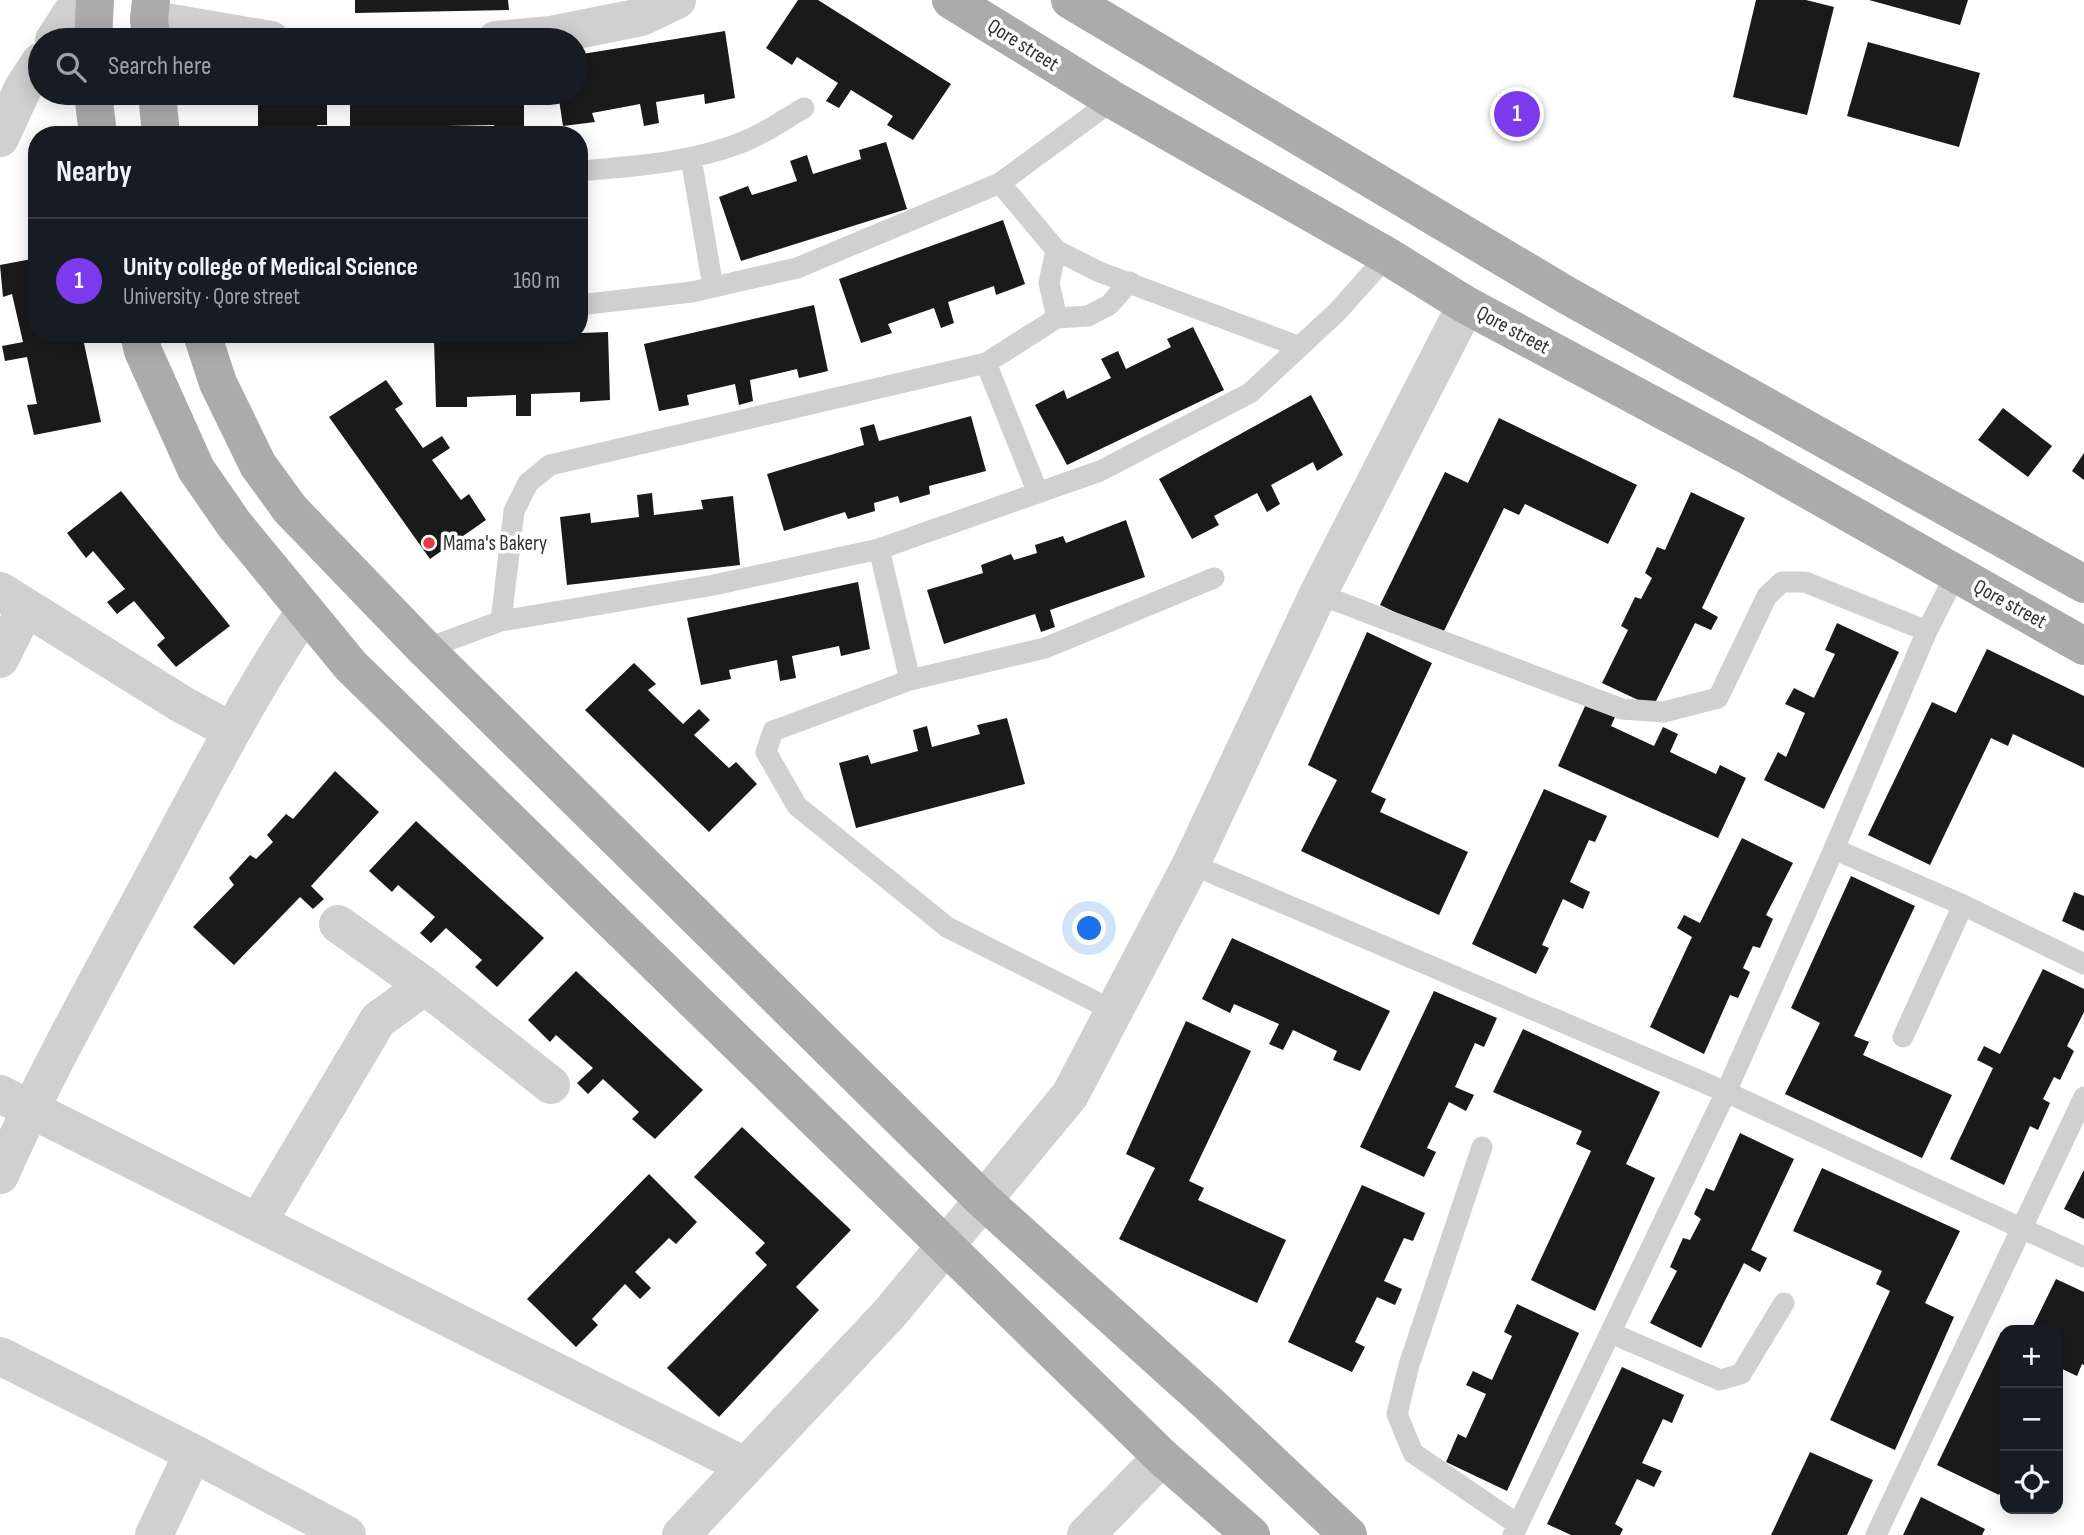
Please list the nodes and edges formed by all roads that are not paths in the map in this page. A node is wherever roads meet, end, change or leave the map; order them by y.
1 (80, 0) edge
2 (94, 0) edge
3 (677, 0) edge
4 (951, 0) edge
5 (1070, 0) edge
6 (632, 8) edge
7 (150, 20) edge
8 (62, 28) edge
9 (93, 28) edge
10 (198, 28) edge
11 (572, 28) edge
12 (28, 80) edge
13 (1113, 100) junction
14 (94, 105) edge
15 (158, 105) edge
16 (804, 107) dead end
17 (97, 126) edge
18 (160, 126) edge
19 (0, 138) edge
20 (691, 158) junction
21 (588, 170) edge
22 (999, 183) junction
23 (1056, 250) junction
24 (1387, 256) junction
25 (1130, 282) junction
26 (713, 287) junction
27 (588, 303) edge
28 (1466, 305) junction
29 (1057, 318) junction
30 (141, 343) edge
31 (205, 343) edge
32 (1300, 347) junction
33 (986, 363) junction
34 (1038, 493) junction
35 (879, 549) junction
36 (1956, 574) junction
37 (1214, 578) dead end
38 (2084, 584) edge
39 (1318, 594) junction
40 (13, 599) edge
41 (305, 611) junction
42 (501, 621) junction
43 (1927, 632) junction
44 (2084, 646) edge
45 (425, 649) junction
46 (0, 659) edge
47 (910, 680) junction
48 (232, 731) junction
49 (1834, 849) junction
50 (1191, 864) junction
51 (1963, 905) junction
52 (338, 924) dead end
53 (2084, 964) edge
54 (425, 986) junction
55 (1114, 1011) junction
56 (1903, 1037) dead end
57 (551, 1085) dead end
58 (1726, 1092) junction
59 (2084, 1097) edge
60 (15, 1101) edge
61 (1482, 1147) dead end
62 (0, 1175) edge
63 (984, 1201) junction
64 (258, 1222) junction
65 (2021, 1227) junction
66 (945, 1247) junction
67 (2084, 1257) edge
68 (1784, 1303) dead end
69 (1611, 1334) junction
70 (0, 1356) edge
71 (193, 1453) junction
72 (1162, 1457) junction
73 (745, 1466) junction
74 (1515, 1530) edge
75 (154, 1535) edge
76 (347, 1535) edge
77 (681, 1535) edge
78 (1086, 1535) edge
79 (1251, 1535) edge
80 (1348, 1535) edge
81 (1875, 1535) edge

1 - 8 street
2 - 9 main road
3 - 6 street
4 - 13 main road, Qore street
5 - 38 main road
6 - 11 street
7 - 10 street
12 - 19 street
13 - 22 lane
13 - 24 main road, Qore street
14 - 17 main road
15 - 18 main road
16 - 20 lane
20 - 21 lane
20 - 26 lane
22 - 23 lane
22 - 26 lane
23 - 25 lane
23 - 29 lane
24 - 28 main road, Qore street
24 - 32 lane
25 - 29 lane
25 - 32 lane
26 - 27 lane
28 - 36 main road, Qore street
28 - 39 street
29 - 33 lane
30 - 41 main road
31 - 45 main road
32 - 34 lane
33 - 34 lane
33 - 42 lane
34 - 35 lane
35 - 42 lane
35 - 47 lane
36 - 43 lane
36 - 44 main road, Qore street
37 - 47 lane
39 - 43 lane
39 - 50 street
40 - 46 street
40 - 48 street
41 - 48 street
41 - 66 main road
42 - 45 lane
43 - 49 lane
45 - 63 main road
47 - 55 lane
48 - 60 street
49 - 51 lane
49 - 58 lane
50 - 55 street
50 - 58 lane
51 - 53 lane
51 - 56 lane
52 - 54 street
54 - 57 street
54 - 64 street
55 - 63 street
58 - 65 lane
58 - 69 lane
59 - 65 lane
60 - 62 street
60 - 64 street
61 - 74 lane
63 - 66 street
63 - 80 main road
64 - 73 street
65 - 67 lane
65 - 81 lane
66 - 72 main road
66 - 73 street
68 - 69 lane
69 - 74 lane
70 - 71 street
71 - 75 street
71 - 76 street
72 - 78 street
72 - 79 main road
73 - 77 street

